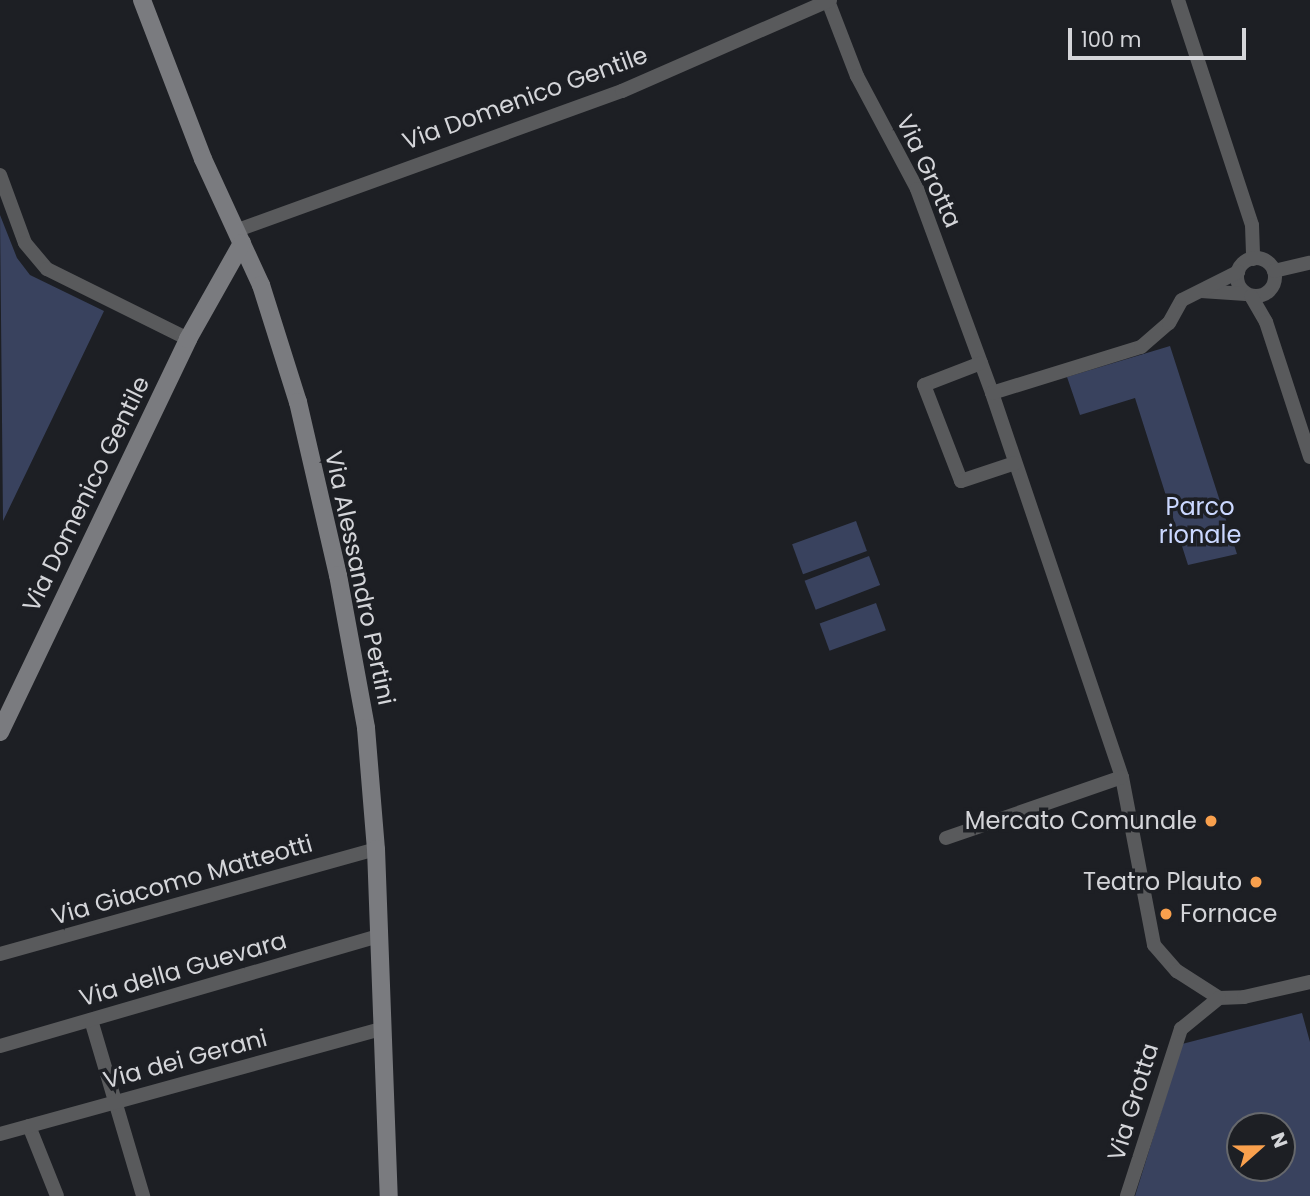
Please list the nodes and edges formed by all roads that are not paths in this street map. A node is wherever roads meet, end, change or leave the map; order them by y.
1 (142, 0) edge
2 (829, 0) edge
3 (1178, 0) edge
4 (0, 176) edge
5 (1252, 225) junction
6 (238, 237) junction
7 (1252, 259) junction
8 (1310, 263) edge
9 (1272, 268) junction
10 (1238, 272) junction
11 (1196, 290) junction
12 (1254, 294) junction
13 (188, 339) junction
14 (981, 363) junction
15 (992, 393) junction
16 (1310, 457) edge
17 (1015, 463) junction
18 (0, 732) edge
19 (1122, 777) junction
20 (946, 838) dead end
21 (376, 849) junction
22 (379, 936) junction
23 (0, 954) edge
24 (1310, 982) edge
25 (1219, 998) junction
26 (90, 1020) junction
27 (382, 1029) junction
28 (0, 1046) edge
29 (116, 1102) junction
30 (29, 1126) junction
31 (0, 1134) edge
32 (57, 1196) edge
33 (144, 1196) edge
34 (389, 1196) edge
35 (1128, 1196) edge

1 - 6 street, Via Alessandro Pertini
2 - 6 street, Via Domenico Gentile
2 - 14 street, Via Grotta
3 - 5 street
4 - 13 street
5 - 7 street
5 - 9 street
6 - 13 street, Via Domenico Gentile
6 - 21 street, Via Alessandro Pertini
7 - 9 street
7 - 10 street
8 - 9 street
9 - 12 street
10 - 11 street
10 - 12 street
11 - 12 street
11 - 15 street
12 - 16 street
13 - 18 street, Via Domenico Gentile
14 - 15 street, Via Grotta
14 - 17 street
15 - 17 street, Via Grotta
17 - 19 street, Via Grotta
19 - 20 street
19 - 25 street, Via Grotta
21 - 22 street, Via Alessandro Pertini
21 - 23 street, Via Giacomo Matteotti
22 - 26 street, Via della Guevara
22 - 27 street, Via Alessandro Pertini
24 - 25 street
25 - 35 street, Via Grotta
26 - 28 street, Via della Guevara
26 - 29 street
27 - 29 street, Via dei Gerani
27 - 34 street, Via Alessandro Pertini
29 - 30 street, Via dei Gerani
29 - 33 street
30 - 31 street, Via dei Gerani
30 - 32 street

